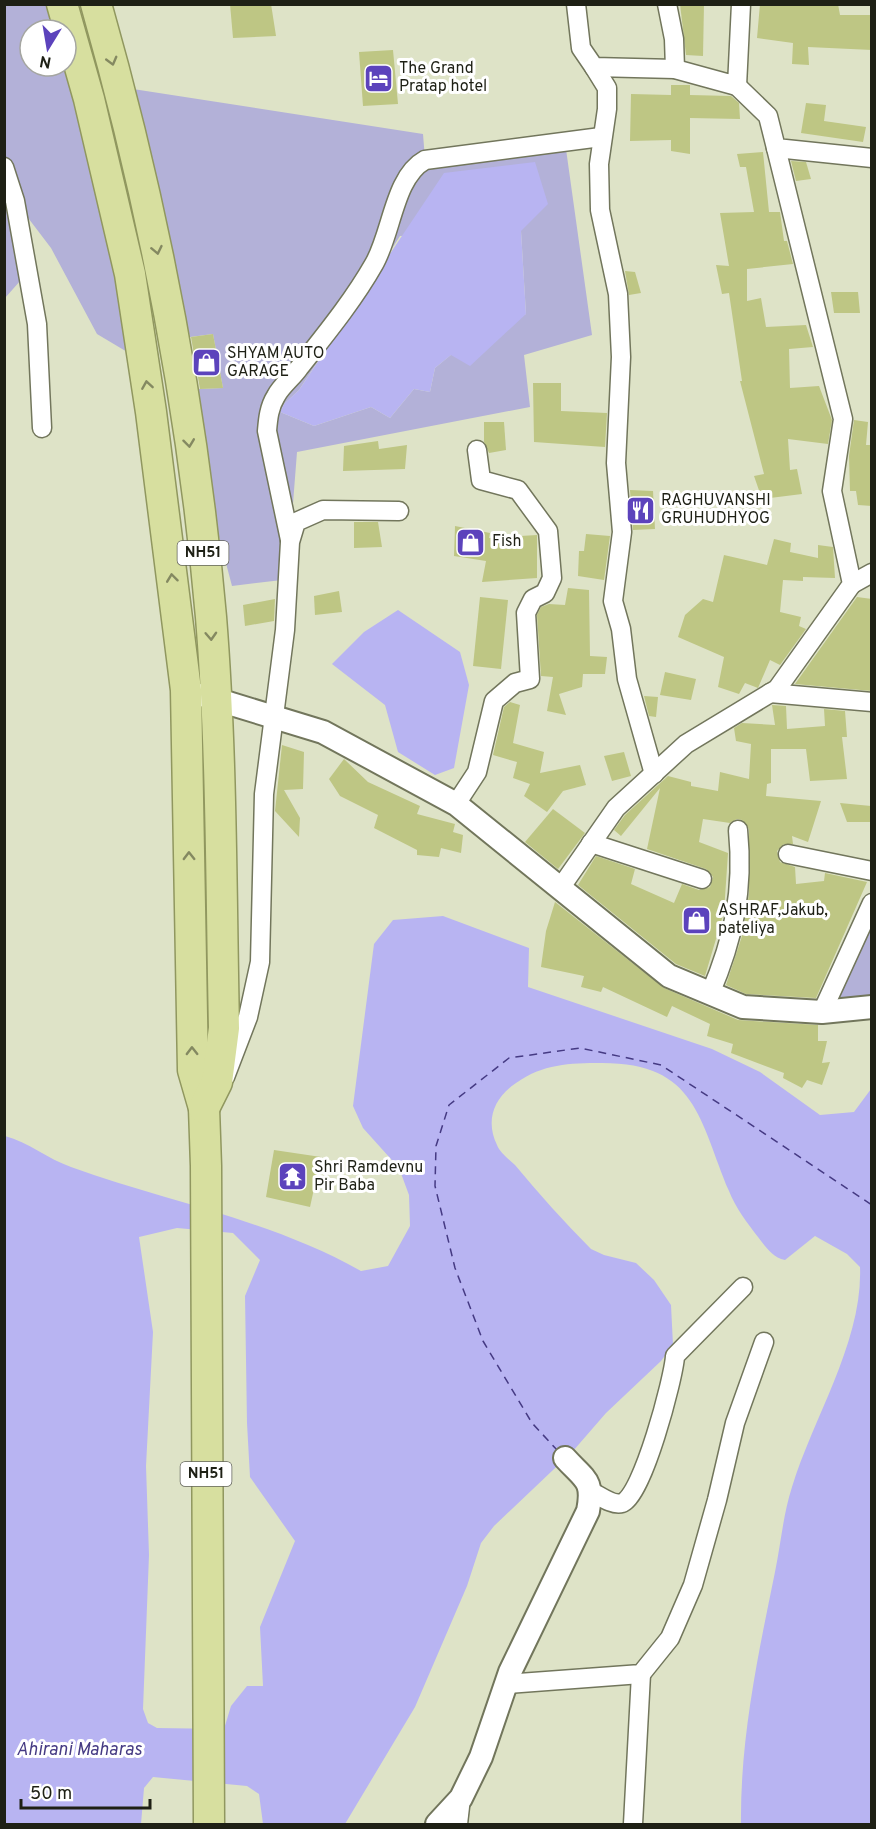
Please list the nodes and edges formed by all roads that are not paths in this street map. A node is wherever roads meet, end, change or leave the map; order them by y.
1 (62, 4) edge
2 (96, 4) edge
3 (576, 4) edge
4 (667, 4) edge
5 (741, 4) edge
6 (594, 67) junction
7 (675, 69) junction
8 (737, 86) junction
9 (601, 137) junction
10 (776, 148) junction
11 (872, 158) edge
12 (4, 167) edge
13 (42, 428) dead end
14 (477, 450) dead end
15 (399, 510) dead end
16 (290, 542) junction
17 (872, 573) edge
18 (852, 584) junction
19 (186, 690) junction
20 (770, 693) junction
21 (214, 699) junction
22 (872, 702) edge
23 (275, 718) junction
24 (654, 774) junction
25 (456, 804) junction
26 (738, 830) dead end
27 (591, 843) junction
28 (788, 854) dead end
29 (872, 871) edge
30 (702, 879) dead end
31 (561, 887) junction
32 (872, 903) edge
33 (710, 994) junction
34 (872, 1007) edge
35 (822, 1012) junction
36 (204, 1108) junction
37 (743, 1287) dead end
38 (764, 1342) dead end
39 (565, 1458) dead end
40 (592, 1492) junction
41 (641, 1674) junction
42 (506, 1684) junction
43 (461, 1798) junction
44 (208, 1814) edge
45 (437, 1824) edge
46 (458, 1824) edge
47 (633, 1824) edge

19 -> 1 highway, NH51
2 -> 21 highway, NH51
3 - 6 street
4 - 7 street
5 - 8 street
6 - 7 street
6 - 9 street
7 - 8 street
8 - 10 street
9 - 16 street
9 - 24 street
10 - 11 street
10 - 18 street
12 - 13 street
14 - 25 street
15 - 16 street
16 - 23 street
17 - 18 street
18 - 20 street
19 - 21 street
36 -> 19 highway, NH51
20 - 22 street
20 - 24 street
21 - 23 street
21 - 36 highway, NH51
23 - 25 street
23 - 36 street
24 - 27 street
25 - 31 street
26 - 33 street
27 - 30 street
27 - 31 street
28 - 29 street
31 - 33 street
32 - 35 street
33 - 35 street
34 - 35 street
36 - 44 highway, NH51
37 - 40 street
38 - 41 street
39 - 40 street
40 - 42 street
41 - 42 street
41 - 47 street
42 - 43 street
43 - 45 street
43 - 46 street

